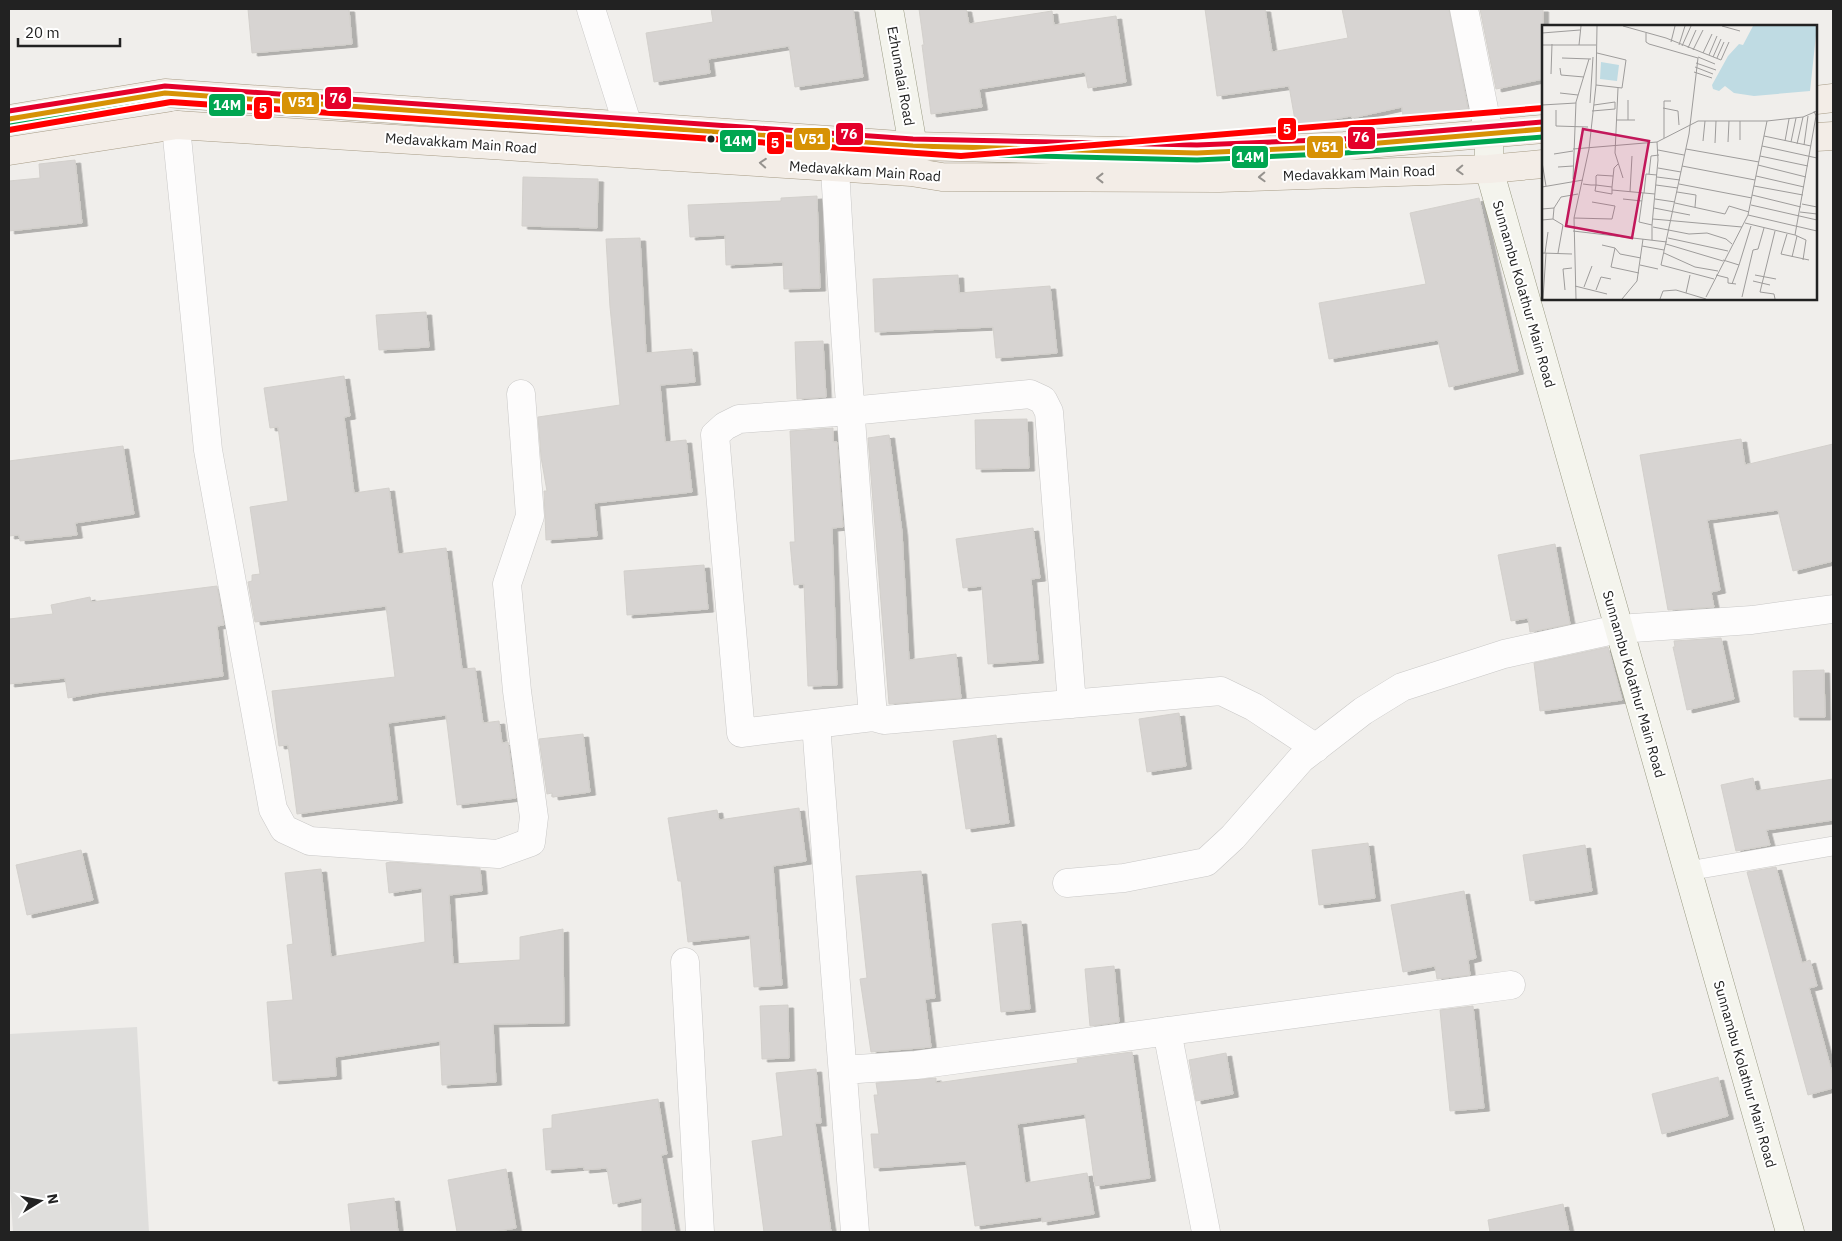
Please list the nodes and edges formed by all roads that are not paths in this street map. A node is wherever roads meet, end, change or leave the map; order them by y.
1 (591, 9) edge
2 (889, 9) edge
3 (1464, 9) edge
4 (1833, 98) edge
5 (1817, 100) edge
6 (9, 119) edge
7 (177, 125) junction
8 (628, 126) junction
9 (1542, 129) edge
10 (1489, 134) junction
11 (1833, 136) edge
12 (1817, 137) edge
13 (9, 151) edge
14 (912, 159) junction
15 (1542, 164) edge
16 (835, 168) junction
17 (1489, 169) junction
18 (521, 394) dead end
19 (850, 411) junction
20 (1833, 609) edge
21 (1618, 629) junction
22 (1072, 704) junction
23 (873, 718) junction
24 (816, 724) junction
25 (1316, 748) junction
26 (1833, 846) edge
27 (1688, 871) junction
28 (1067, 883) dead end
29 (685, 962) dead end
30 (1512, 985) dead end
31 (1167, 1031) junction
32 (844, 1070) junction
33 (700, 1232) edge
34 (855, 1232) edge
35 (1206, 1232) edge
36 (1790, 1232) edge

1 - 8 street
2 - 14 street, Ezhumalai Road
3 - 10 street
4 - 5 main road
6 - 8 main road
7 - 13 main road, Medavakkam Main Road
16 -> 7 main road, Medavakkam Main Road
7 - 18 street
8 - 14 main road
9 - 10 main road
10 - 14 main road
10 - 17 street, Sunnambu Kolathur Main Road
11 - 12 main road
14 - 16 main road, Medavakkam Main Road
17 -> 14 main road, Medavakkam Main Road
15 - 17 main road, Medavakkam Main Road
16 - 19 street
17 - 21 street, Sunnambu Kolathur Main Road
19 - 22 street
19 - 23 street
19 - 24 street
20 - 21 street
21 - 25 street
21 - 27 street, Sunnambu Kolathur Main Road
22 - 23 street
22 - 25 street
23 - 24 street
24 - 32 street
25 - 28 street
26 - 27 lane
27 - 36 street, Sunnambu Kolathur Main Road
29 - 33 street
30 - 31 street
31 - 32 street
31 - 35 street
32 - 34 street

